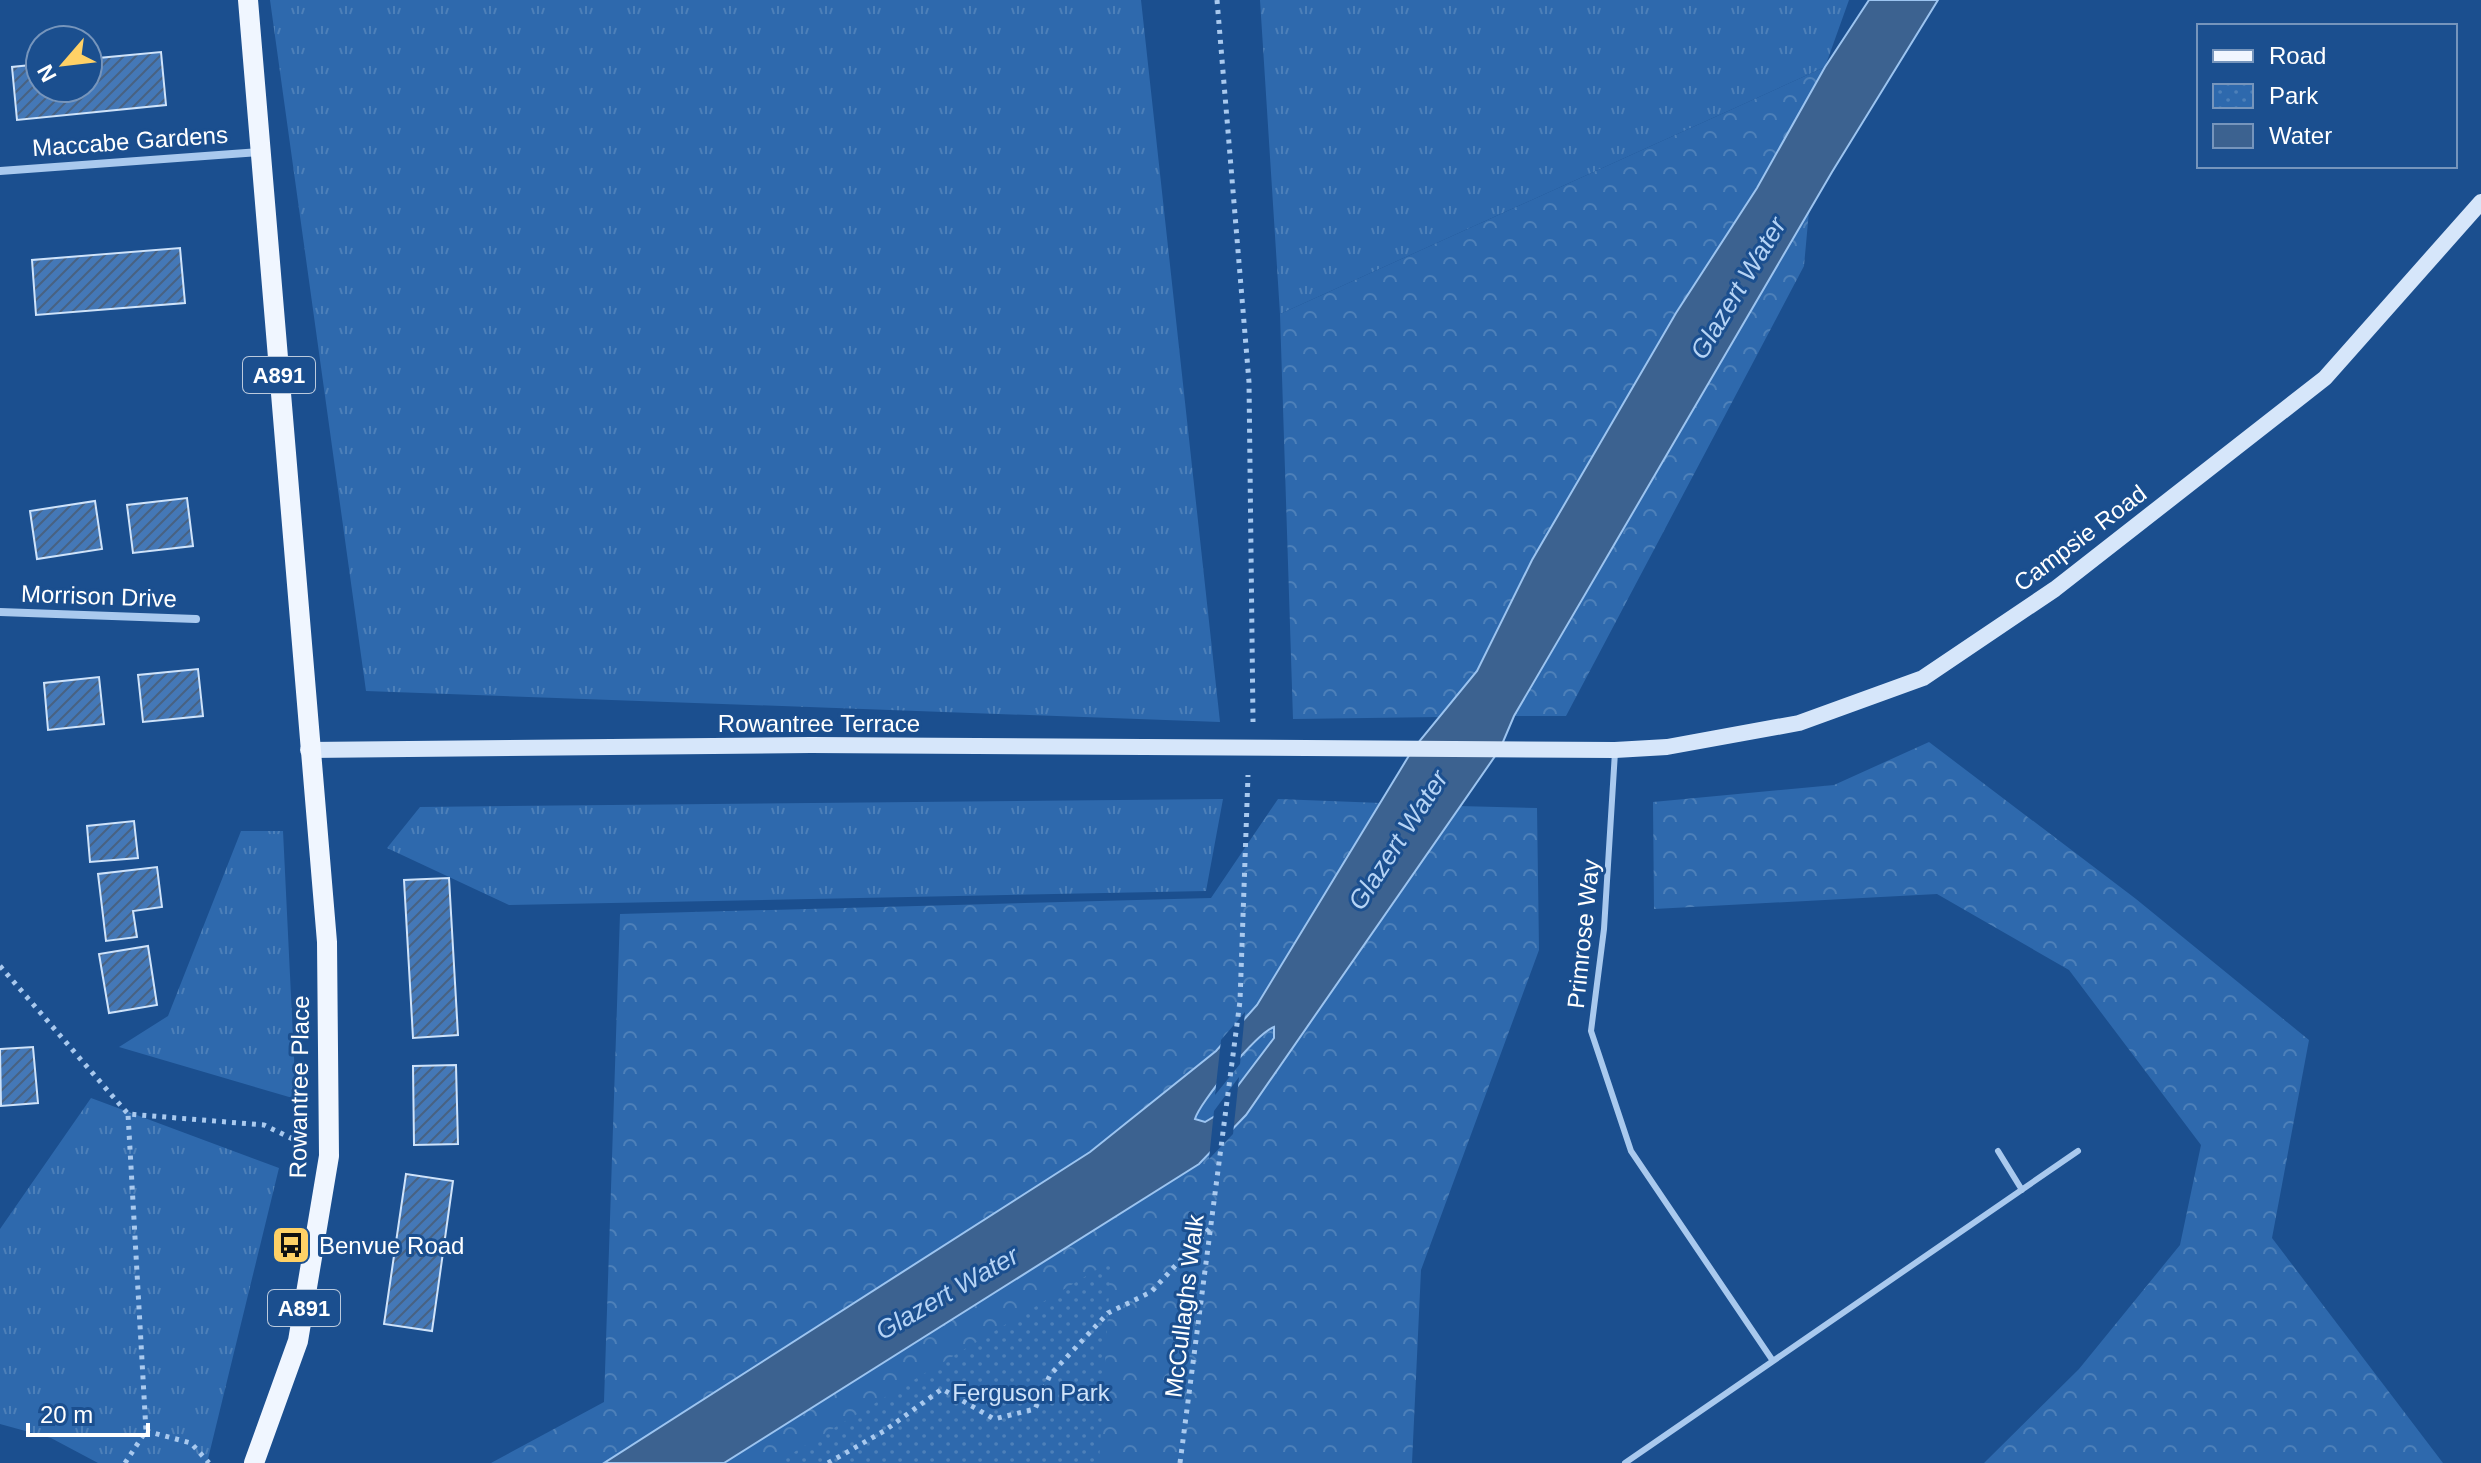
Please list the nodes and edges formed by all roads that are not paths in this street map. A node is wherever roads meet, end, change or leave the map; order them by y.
1 (248, 0) edge
2 (262, 152) junction
3 (0, 171) edge
4 (2481, 202) edge
5 (0, 612) edge
6 (196, 619) dead end
7 (1522, 749) joint
8 (308, 750) junction
9 (1615, 750) junction
10 (1998, 1151) dead end
11 (2078, 1151) dead end
12 (2022, 1190) junction
13 (1773, 1361) junction
14 (254, 1463) edge
15 (1625, 1463) edge

1 - 2 main road, A891
2 - 3 street, Maccabe Gardens
2 - 8 main road, A891
4 - 9 main road, Campsie Road
5 - 6 street, Morrison Drive
7 - 8 main road, Rowantree Terrace
7 - 9 main road, Campsie Road
8 - 14 main road, Rowantree Place / A891
9 - 13 lane, Primrose Way
10 - 12 lane
11 - 12 lane
12 - 13 lane
13 - 15 lane

